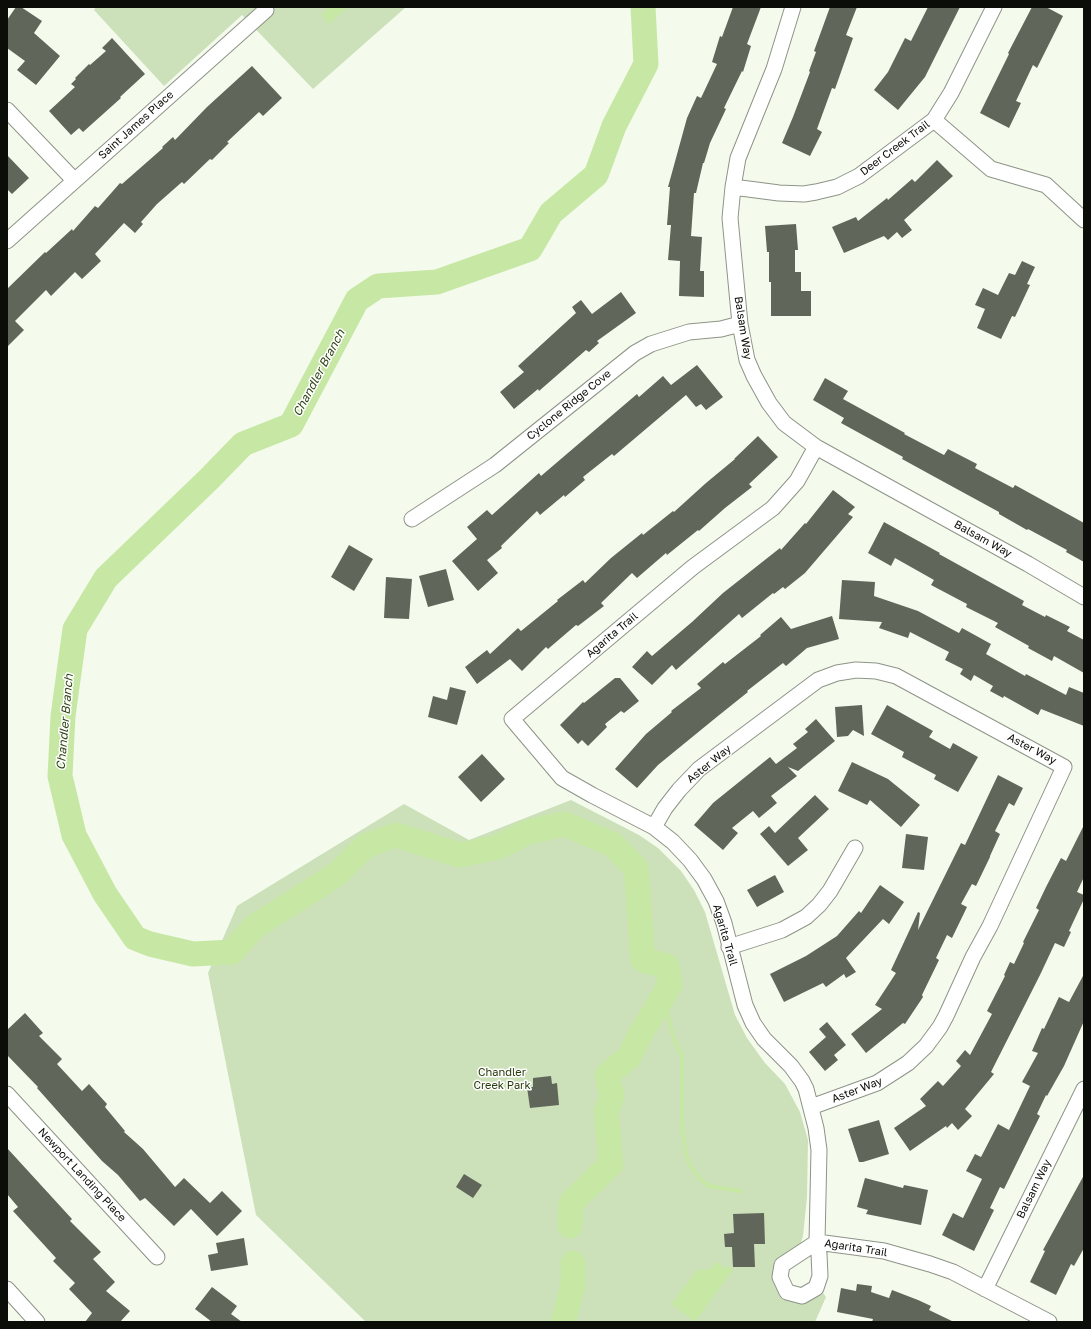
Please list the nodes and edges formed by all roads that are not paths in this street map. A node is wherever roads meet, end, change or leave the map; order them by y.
1 (793, 7) edge
2 (994, 7) edge
3 (266, 10) dead end
4 (7, 110) edge
5 (934, 120) junction
6 (74, 180) junction
7 (733, 187) junction
8 (1084, 220) edge
9 (7, 241) edge
10 (740, 324) junction
11 (816, 447) junction
12 (412, 519) dead end
13 (1084, 597) edge
14 (654, 827) junction
15 (855, 848) dead end
16 (730, 948) junction
17 (1084, 1089) edge
18 (7, 1094) edge
19 (811, 1107) junction
20 (157, 1256) dead end
21 (7, 1289) edge
22 (985, 1289) junction
23 (37, 1322) edge
24 (1049, 1322) edge

1 - 7 street, Balsam Way
2 - 5 street, Deer Creek Trail
3 - 6 street, Saint James Place
4 - 6 street
5 - 7 street, Deer Creek Trail
5 - 8 street
6 - 9 street, Saint James Place
7 - 10 street, Balsam Way
10 - 11 street, Balsam Way
10 - 12 street, Cyclone Ridge Cove
11 - 13 street, Balsam Way
11 - 14 street, Agarita Trail
14 - 16 street, Agarita Trail
14 - 19 street, Aster Way
15 - 16 street
16 - 19 street, Agarita Trail
17 - 22 street, Balsam Way
18 - 20 street, Newport Landing Place
19 - 22 street, Agarita Trail
21 - 23 street
22 - 24 street, Agarita Trail

